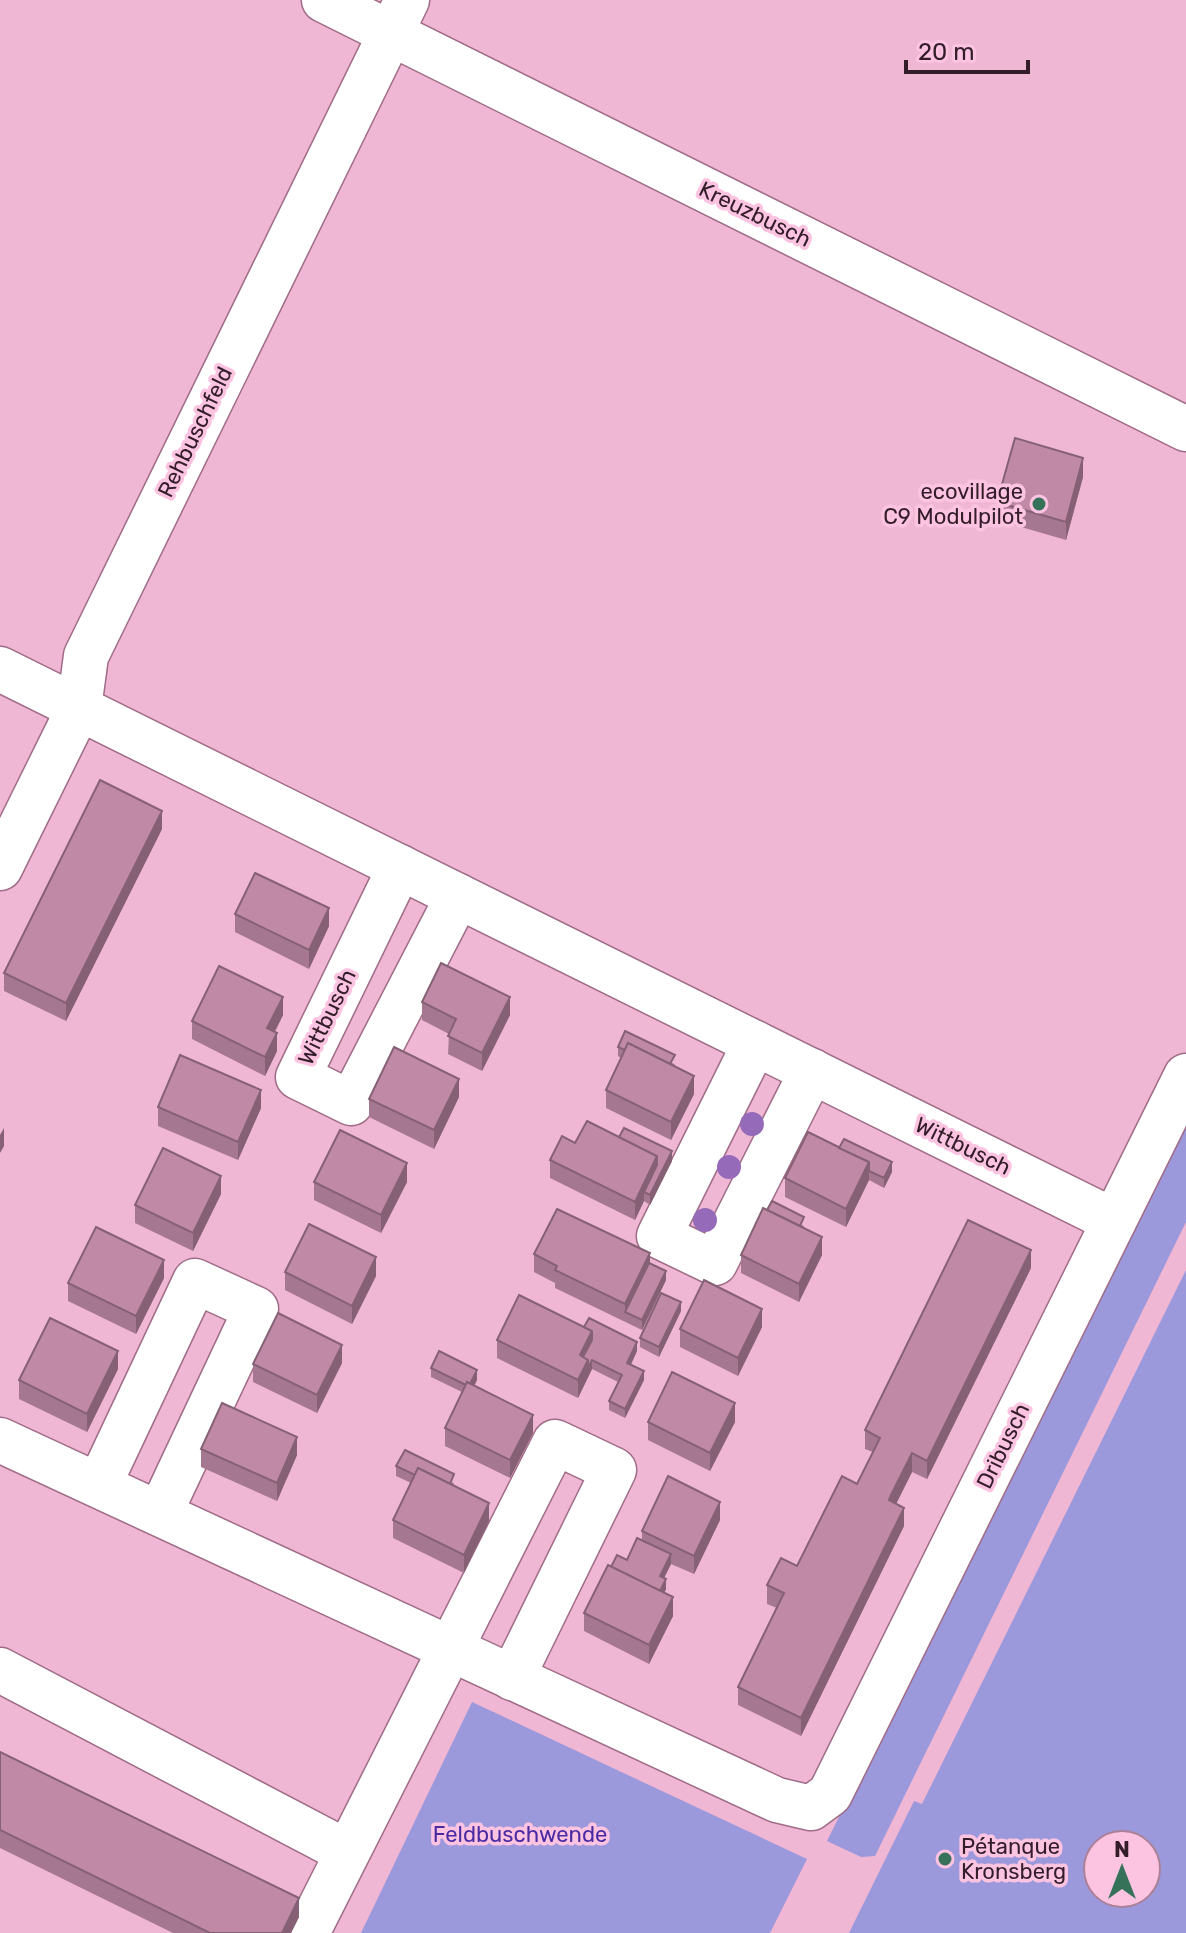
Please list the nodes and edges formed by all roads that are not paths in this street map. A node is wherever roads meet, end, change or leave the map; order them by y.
1 (324, 0) edge
2 (399, 16) edge
3 (1186, 429) edge
4 (0, 669) edge
5 (79, 708) junction
6 (400, 867) junction
7 (0, 868) edge
8 (458, 896) junction
9 (755, 1043) junction
10 (812, 1071) junction
11 (1186, 1076) edge
12 (1114, 1221) junction
13 (0, 1440) edge
14 (99, 1485) junction
15 (160, 1513) junction
16 (450, 1648) junction
17 (0, 1670) edge
18 (512, 1678) junction
19 (347, 1852) junction
20 (307, 1933) edge

1 - 2 street, Kreuzbusch
2 - 3 street, Kreuzbusch
2 - 5 street, Rehbuschfeld
4 - 5 street, Wittbusch
5 - 6 street, Wittbusch
5 - 7 street, Rehbuschfeld
6 - 8 street, Wittbusch
6 - 8 street, Wittbusch
8 - 9 street, Wittbusch
9 - 10 street, Wittbusch
9 - 10 street
10 - 12 street, Wittbusch
11 - 12 street, Dribusch
12 - 18 street, Dribusch
13 - 14 street
14 - 15 street
14 - 15 street
15 - 16 street
16 - 18 street
16 - 18 street
16 - 19 street
17 - 19 street
19 - 20 street

